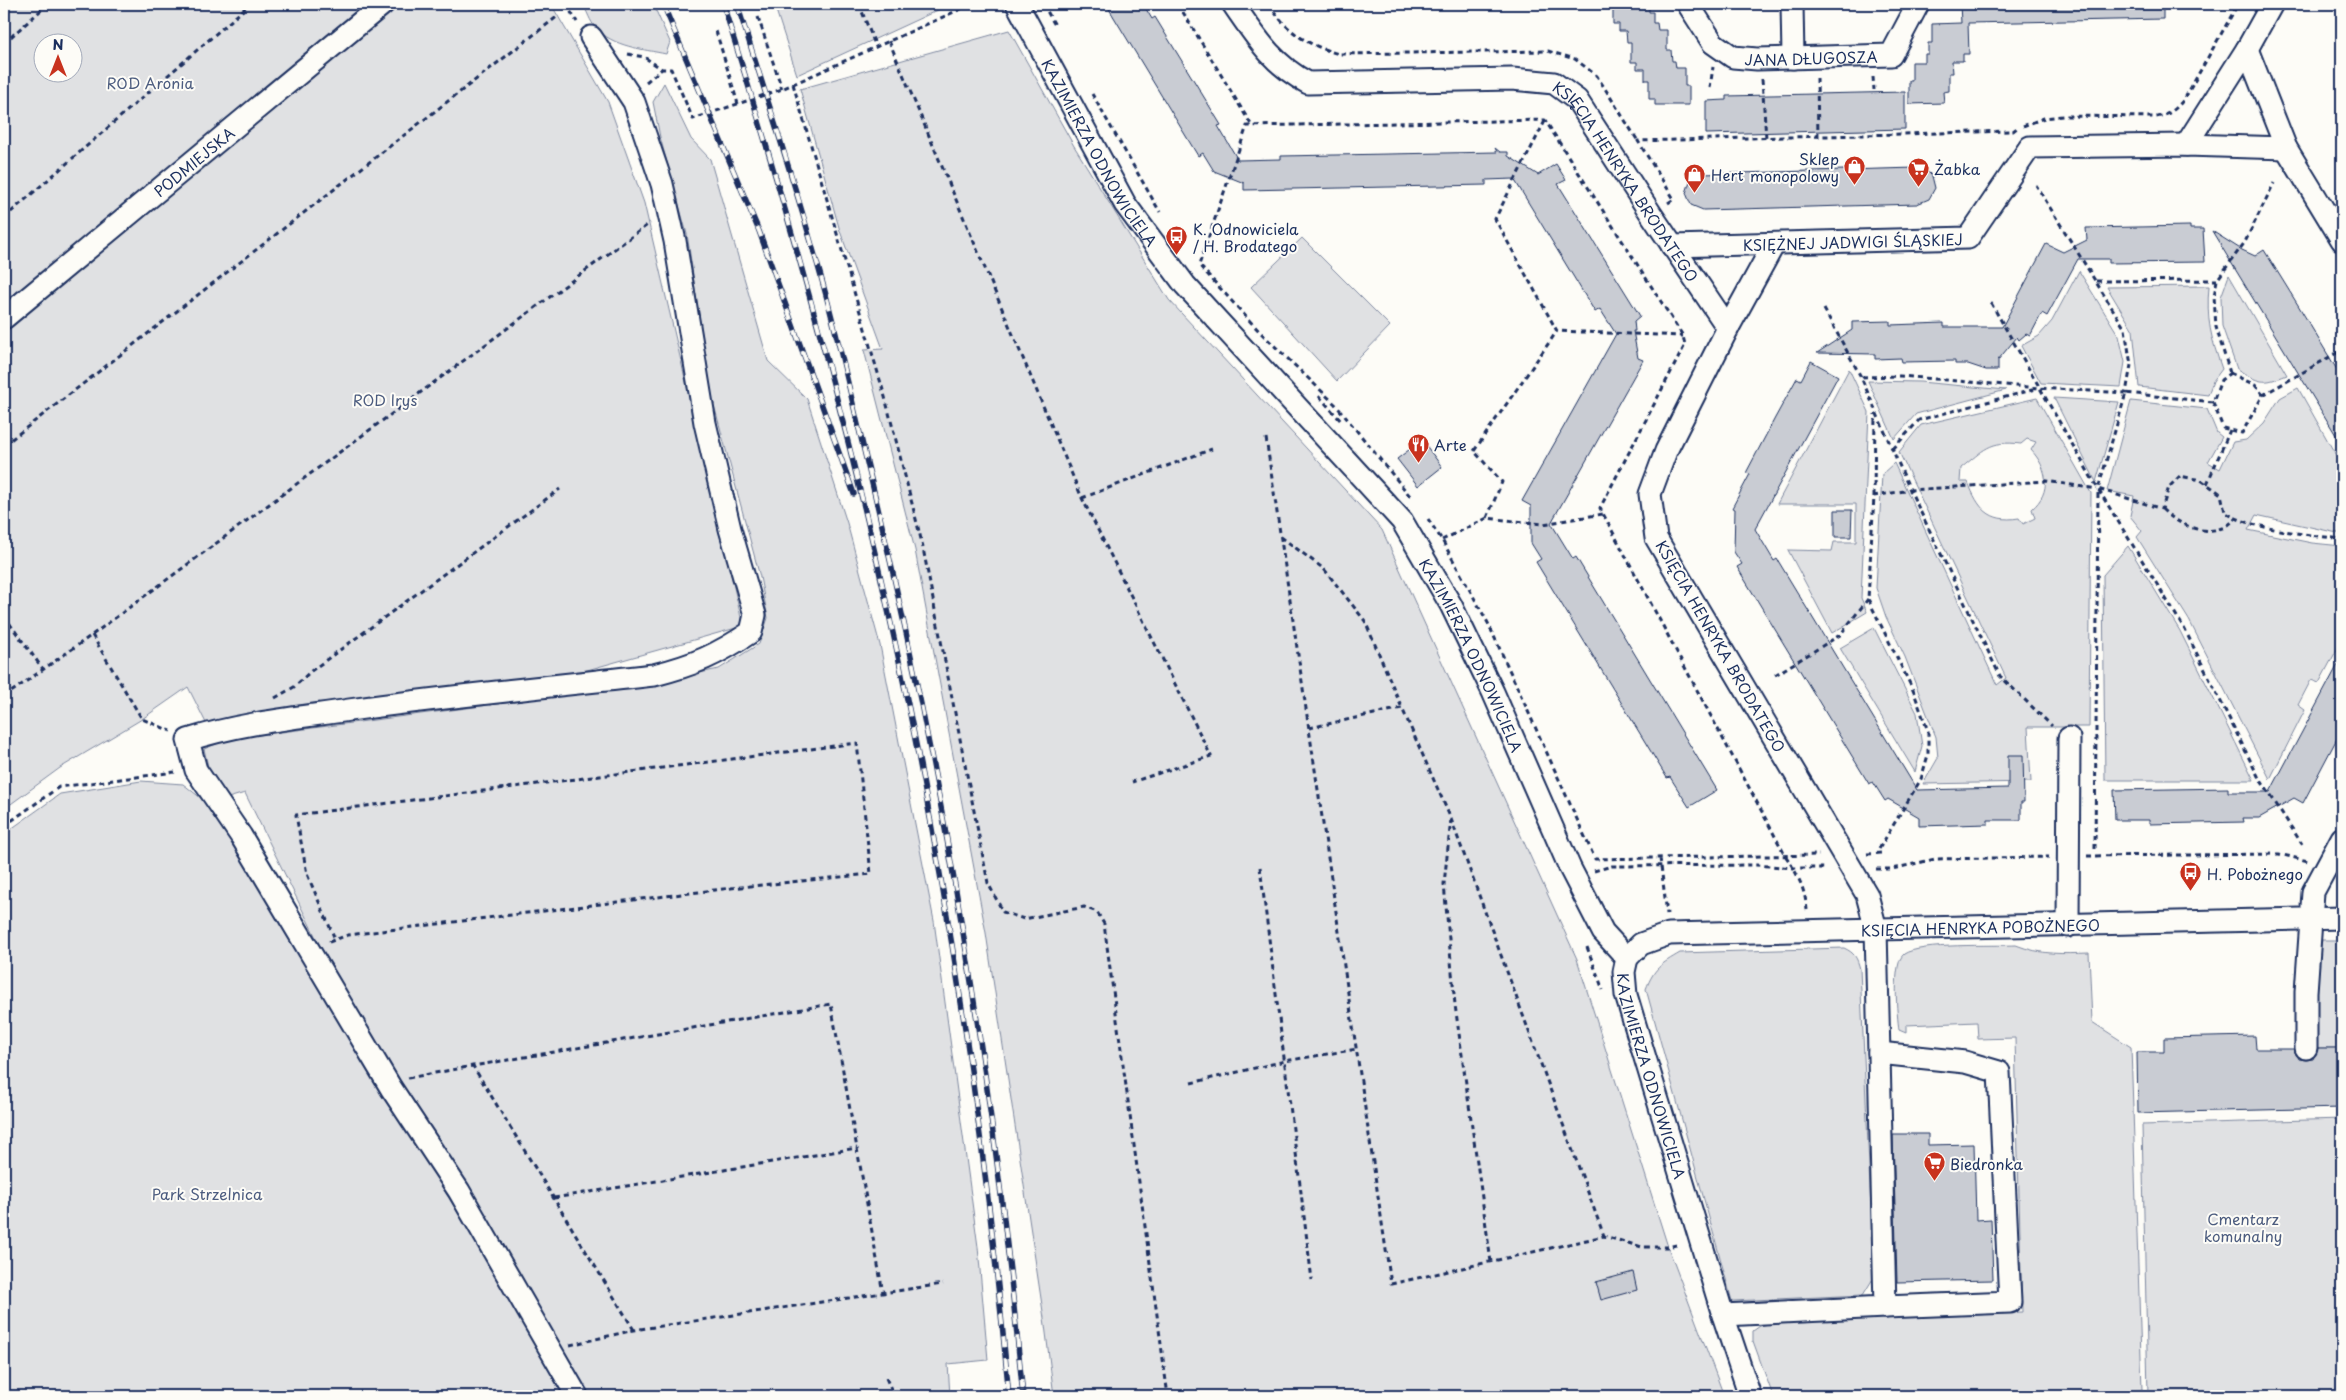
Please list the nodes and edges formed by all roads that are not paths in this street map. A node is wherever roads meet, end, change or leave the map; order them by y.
1 (383, 4) edge
2 (1017, 4) edge
3 (1234, 4) edge
4 (1688, 4) edge
5 (1792, 4) edge
6 (1918, 4) edge
7 (2272, 4) edge
8 (591, 37) dead end
9 (2247, 49) junction
10 (1793, 58) junction
11 (2186, 145) junction
12 (2286, 148) junction
13 (2342, 240) edge
14 (1774, 244) junction
15 (1672, 246) junction
16 (4, 318) edge
17 (1728, 328) junction
18 (2069, 738) road end
19 (2342, 838) edge
20 (2342, 918) edge
21 (2313, 919) junction
22 (2068, 926) junction
23 (1876, 929) junction
24 (1627, 958) junction
25 (2306, 1048) dead end
26 (1879, 1053) junction
27 (1885, 1307) junction
28 (1723, 1315) junction
29 (577, 1396) edge
30 (1750, 1396) edge

1 - 16 street, PODMIEJSKA
2 - 24 street, KAZIMIERZA ODNOWICIELA
3 - 15 street, KSIĘCIA HENRYKA BRODATEGO
4 - 10 street, JANA DŁUGOSZA
5 - 10 street
6 - 10 street, JANA DŁUGOSZA
7 - 9 street
8 - 29 street
9 - 11 street
9 - 12 street
11 - 12 street, KSIĘŻNEJ JADWIGI ŚLĄSKIEJ
11 - 14 street, KSIĘŻNEJ JADWIGI ŚLĄSKIEJ
12 - 13 street
14 - 15 street, KSIĘŻNEJ JADWIGI ŚLĄSKIEJ
14 - 17 street, KSIĘCIA HENRYKA BRODATEGO
15 - 17 street, KSIĘCIA HENRYKA BRODATEGO
17 - 23 street, KSIĘCIA HENRYKA BRODATEGO
18 - 22 street
19 - 21 street
20 - 21 street, KSIĘCIA HENRYKA POBOŻNEGO
21 - 22 street, KSIĘCIA HENRYKA POBOŻNEGO
21 - 25 street
22 - 23 street, KSIĘCIA HENRYKA POBOŻNEGO
23 - 24 street, KSIĘCIA HENRYKA POBOŻNEGO
23 - 26 street, KSIĘCIA HENRYKA BRODATEGO
24 - 28 street, KAZIMIERZA ODNOWICIELA
26 - 27 street, KSIĘCIA HENRYKA BRODATEGO
26 - 27 street
27 - 28 street
28 - 30 street, KAZIMIERZA ODNOWICIELA

